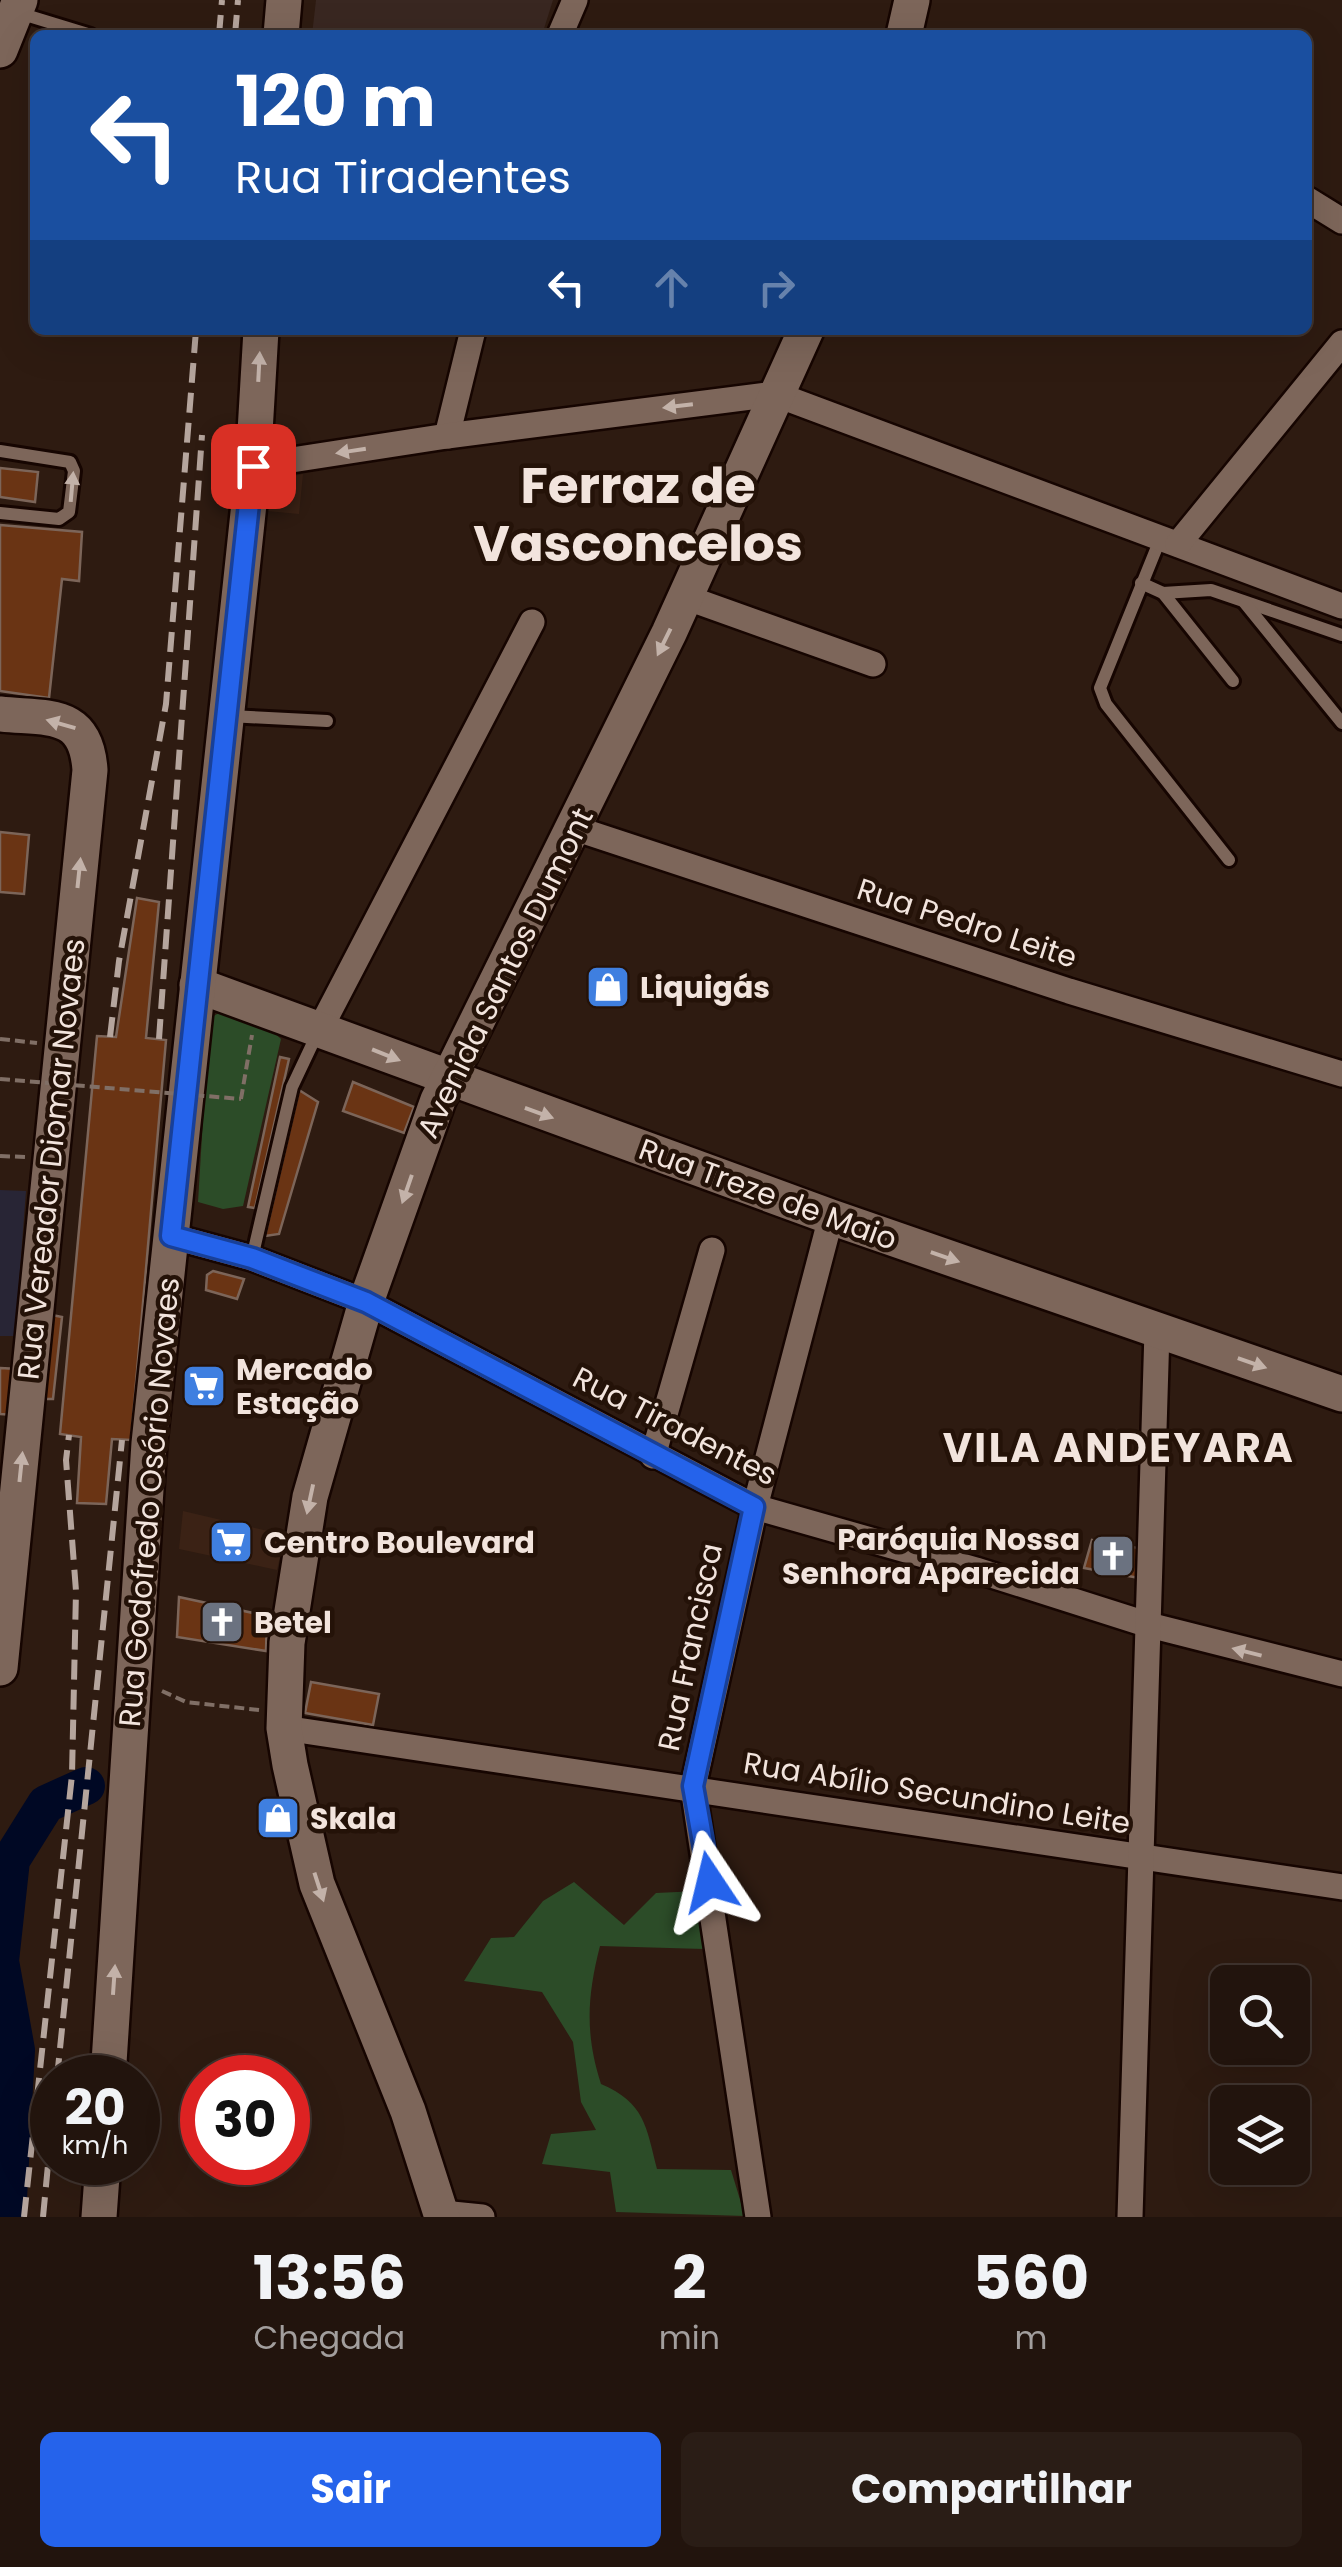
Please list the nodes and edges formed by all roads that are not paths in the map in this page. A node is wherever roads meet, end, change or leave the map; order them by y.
1 (284, 0) edge
2 (576, 0) edge
3 (912, 0) edge
4 (18, 6) edge
5 (78, 30) edge
6 (281, 30) edge
7 (562, 30) edge
8 (905, 30) edge
9 (0, 50) edge
10 (1312, 202) edge
11 (1342, 221) edge
12 (261, 335) edge
13 (473, 335) edge
14 (804, 335) edge
15 (1342, 343) edge
16 (775, 394) junction
17 (447, 436) junction
18 (0, 451) edge
19 (253, 466) junction
20 (0, 513) edge
21 (1169, 540) junction
22 (1141, 583) junction
23 (1163, 592) junction
24 (686, 597) junction
25 (1243, 600) junction
26 (1342, 606) edge
27 (532, 622) dead end
28 (1342, 635) edge
29 (873, 664) dead end
30 (1233, 681) dead end
31 (0, 714) edge
32 (226, 716) junction
33 (327, 721) dead end
34 (1342, 723) edge
35 (574, 828) junction
36 (1230, 860) dead end
37 (196, 985) junction
38 (320, 1029) junction
39 (1342, 1074) edge
40 (448, 1080) junction
41 (831, 1217) junction
42 (171, 1236) junction
43 (712, 1250) dead end
44 (252, 1258) junction
45 (366, 1302) junction
46 (1157, 1331) junction
47 (1342, 1394) edge
48 (653, 1456) junction
49 (754, 1507) junction
50 (1149, 1626) junction
51 (0, 1668) edge
52 (1342, 1674) edge
53 (284, 1717) junction
54 (693, 1786) junction
55 (1140, 1858) junction
56 (1342, 1887) edge
57 (109, 2055) edge
58 (101, 2185) edge
59 (442, 2215) edge
60 (99, 2217) edge
61 (482, 2217) edge
62 (758, 2217) edge
63 (1130, 2217) edge

1 - 6 main road
2 - 7 street
3 - 8 main road
4 - 5 lane
4 - 9 main road
10 - 11 street
19 -> 12 main road, Rua Godofredo Osório Novaes
13 - 17 street
14 - 16 main road, Avenida Santos Dumont
15 - 21 street
16 -> 17 street
16 - 21 street
16 - 24 main road, Avenida Santos Dumont
17 -> 19 street
20 -> 18 lane
19 - 32 main road, Rua Godofredo Osório Novaes
21 - 22 lane
21 - 26 street
22 - 23 lane
22 - 36 lane
23 - 25 lane
23 - 30 lane
24 - 29 street
24 -> 35 main road, Avenida Santos Dumont
25 - 28 lane
25 - 34 lane
27 - 38 street
51 -> 31 main road, Rua Vereador Diomar Novaes
32 - 33 lane
32 - 37 main road, Rua Godofredo Osório Novaes
35 - 39 street, Rua Pedro Leite
35 - 40 main road, Avenida Santos Dumont
37 - 38 main road, Rua Treze de Maio
37 - 42 main road, Rua Godofredo Osório Novaes
38 -> 40 main road, Rua Treze de Maio
38 - 44 lane
40 -> 41 main road, Rua Treze de Maio
40 -> 45 main road, Avenida Santos Dumont
41 -> 46 main road, Rua Treze de Maio
41 - 49 street, Rua Francisca
42 - 44 street, Rua Tiradentes
57 -> 42 main road, Rua Godofredo Osório Novaes
43 - 48 street
44 - 45 street, Rua Tiradentes
45 - 48 street, Rua Tiradentes
45 -> 53 main road, Avenida Santos Dumont
46 -> 47 main road, Rua Treze de Maio
46 - 50 street
48 - 49 street, Rua Tiradentes
49 - 50 street, Rua Tiradentes
49 - 54 street, Rua Francisca
52 -> 50 street, Rua Tiradentes
50 - 55 street
53 - 54 street, Rua Abílio Secundino Leite
53 -> 59 main road, Avenida Santos Dumont
54 - 55 street, Rua Abílio Secundino Leite
54 - 62 street, Rua Francisca
55 - 56 street, Rua Abílio Secundino Leite
55 - 63 street
58 - 60 main road
59 - 61 street

